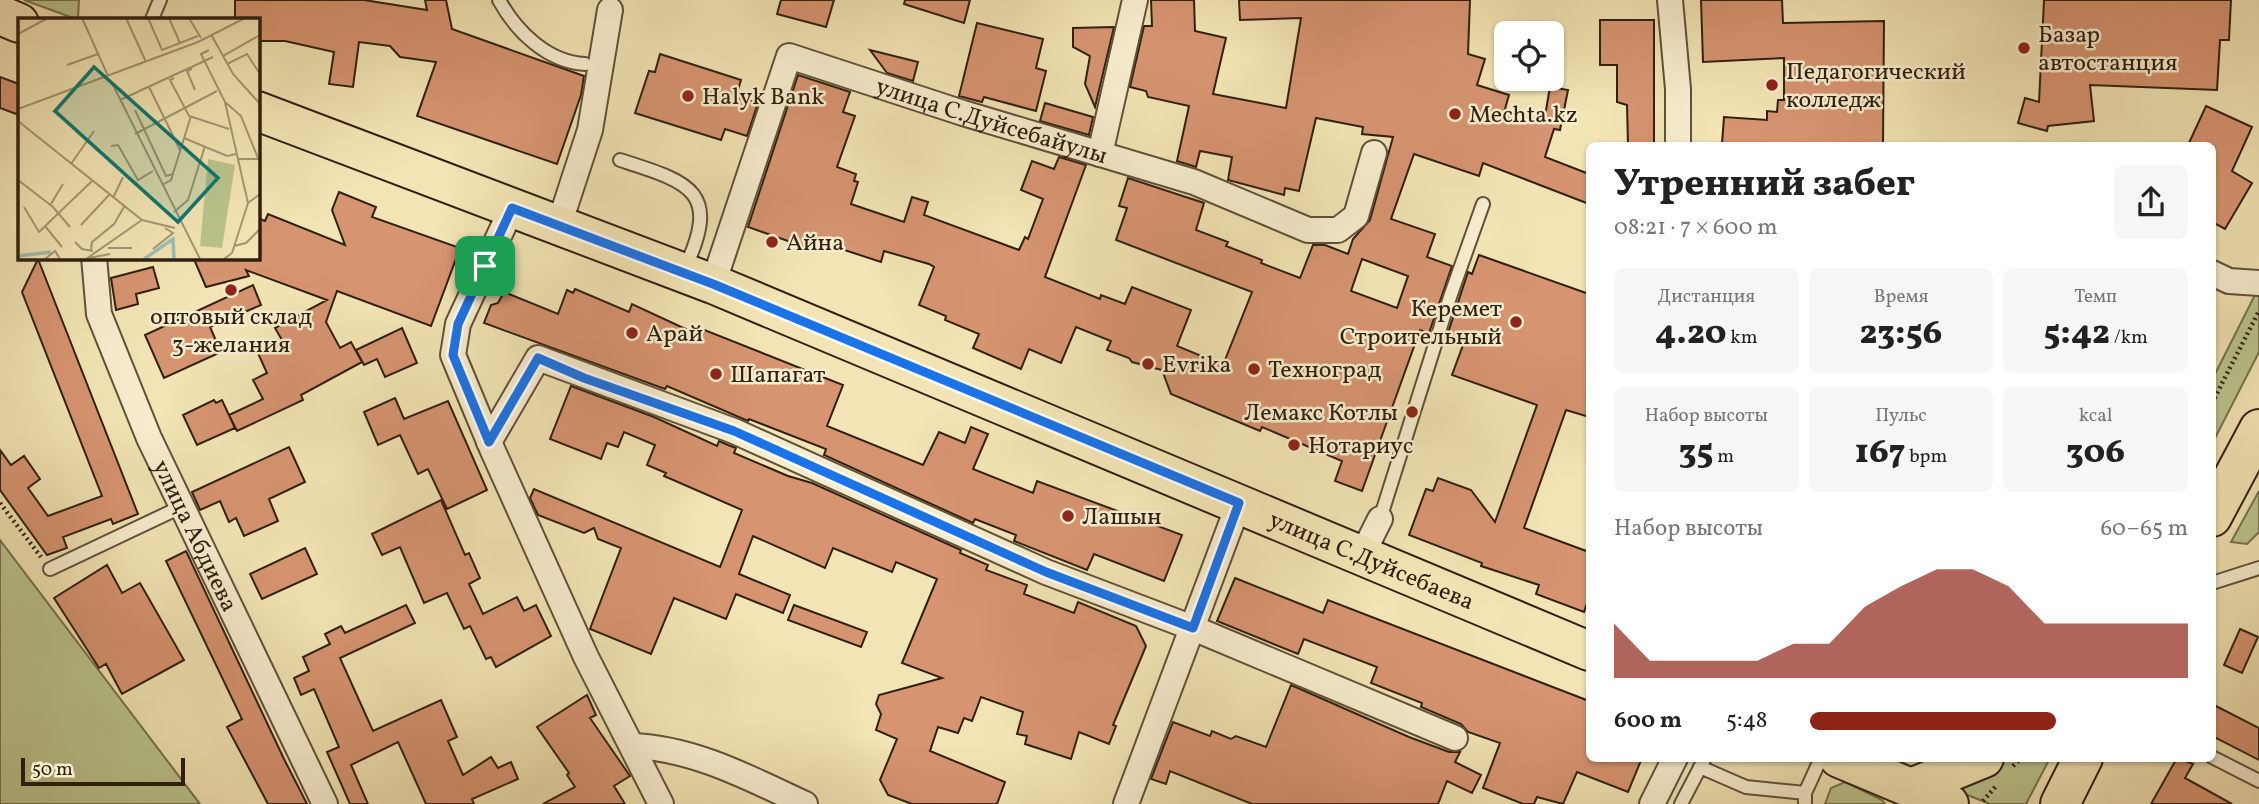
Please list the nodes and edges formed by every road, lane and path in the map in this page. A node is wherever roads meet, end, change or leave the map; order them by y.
1 (160, 0) edge
2 (499, 0) edge
3 (1135, 0) edge
4 (1670, 0) edge
5 (610, 5) edge
6 (0, 15) edge
7 (152, 18) edge
8 (18, 23) edge
9 (593, 68) junction
10 (259, 112) edge
11 (1678, 142) edge
12 (1374, 153) dead end
13 (1100, 154) junction
14 (620, 160) dead end
15 (1483, 204) dead end
16 (512, 208) junction
17 (559, 225) junction
18 (94, 259) edge
19 (2216, 275) edge
20 (698, 278) junction
21 (2259, 283) edge
22 (2259, 312) edge
23 (2216, 395) edge
24 (2259, 429) edge
25 (489, 442) junction
26 (0, 503) edge
27 (1239, 503) junction
28 (183, 506) junction
29 (2216, 510) edge
30 (1380, 519) joint
31 (1362, 555) junction
32 (2259, 568) edge
33 (50, 569) joint
34 (2216, 582) edge
35 (1193, 628) junction
36 (1586, 644) edge
37 (1455, 738) dead end
38 (632, 746) junction
39 (2216, 759) edge
40 (1673, 762) edge
41 (1702, 762) edge
42 (1819, 762) edge
43 (1847, 762) edge
44 (1974, 762) edge
45 (2081, 762) edge
46 (2259, 781) edge
47 (1901, 790) edge
48 (1805, 799) edge
49 (325, 804) edge
50 (661, 804) edge
51 (805, 804) edge
52 (1126, 804) edge
53 (1652, 804) edge
54 (1681, 804) edge
55 (1949, 804) edge
56 (2060, 804) edge

1 - 7 lane
2 - 9 lane
3 - 13 street
4 - 11 street
5 - 9 street
6 - 8 main road
9 - 17 street
10 - 16 main road, улица С.Дуйсебаева
12 - 13 street, улица С.Дуйсебайулы
13 - 20 street, улица С.Дуйсебайулы
14 - 20 lane
15 - 30 lane
16 - 17 main road, улица С.Дуйсебаева
16 - 25 street
17 - 20 main road, улица С.Дуйсебаева
18 - 28 street, улица Абдиева
19 - 21 street
20 - 27 main road, улица С.Дуйсебаева
22 - 23 path
24 - 29 main road
25 - 35 street
25 - 38 street
26 - 33 path
27 - 31 main road, улица С.Дуйсебаева
27 - 35 street
28 - 33 lane
28 - 49 street, улица Абдиева
30 - 31 street
31 - 36 main road, улица С.Дуйсебаева
32 - 34 lane
35 - 37 street
35 - 52 street
38 - 50 street
38 - 51 street
39 - 46 lane
40 - 53 street
41 - 48 lane
41 - 54 lane
42 - 48 lane
43 - 47 main road
44 - 47 main road
45 - 56 main road
47 - 55 main road

